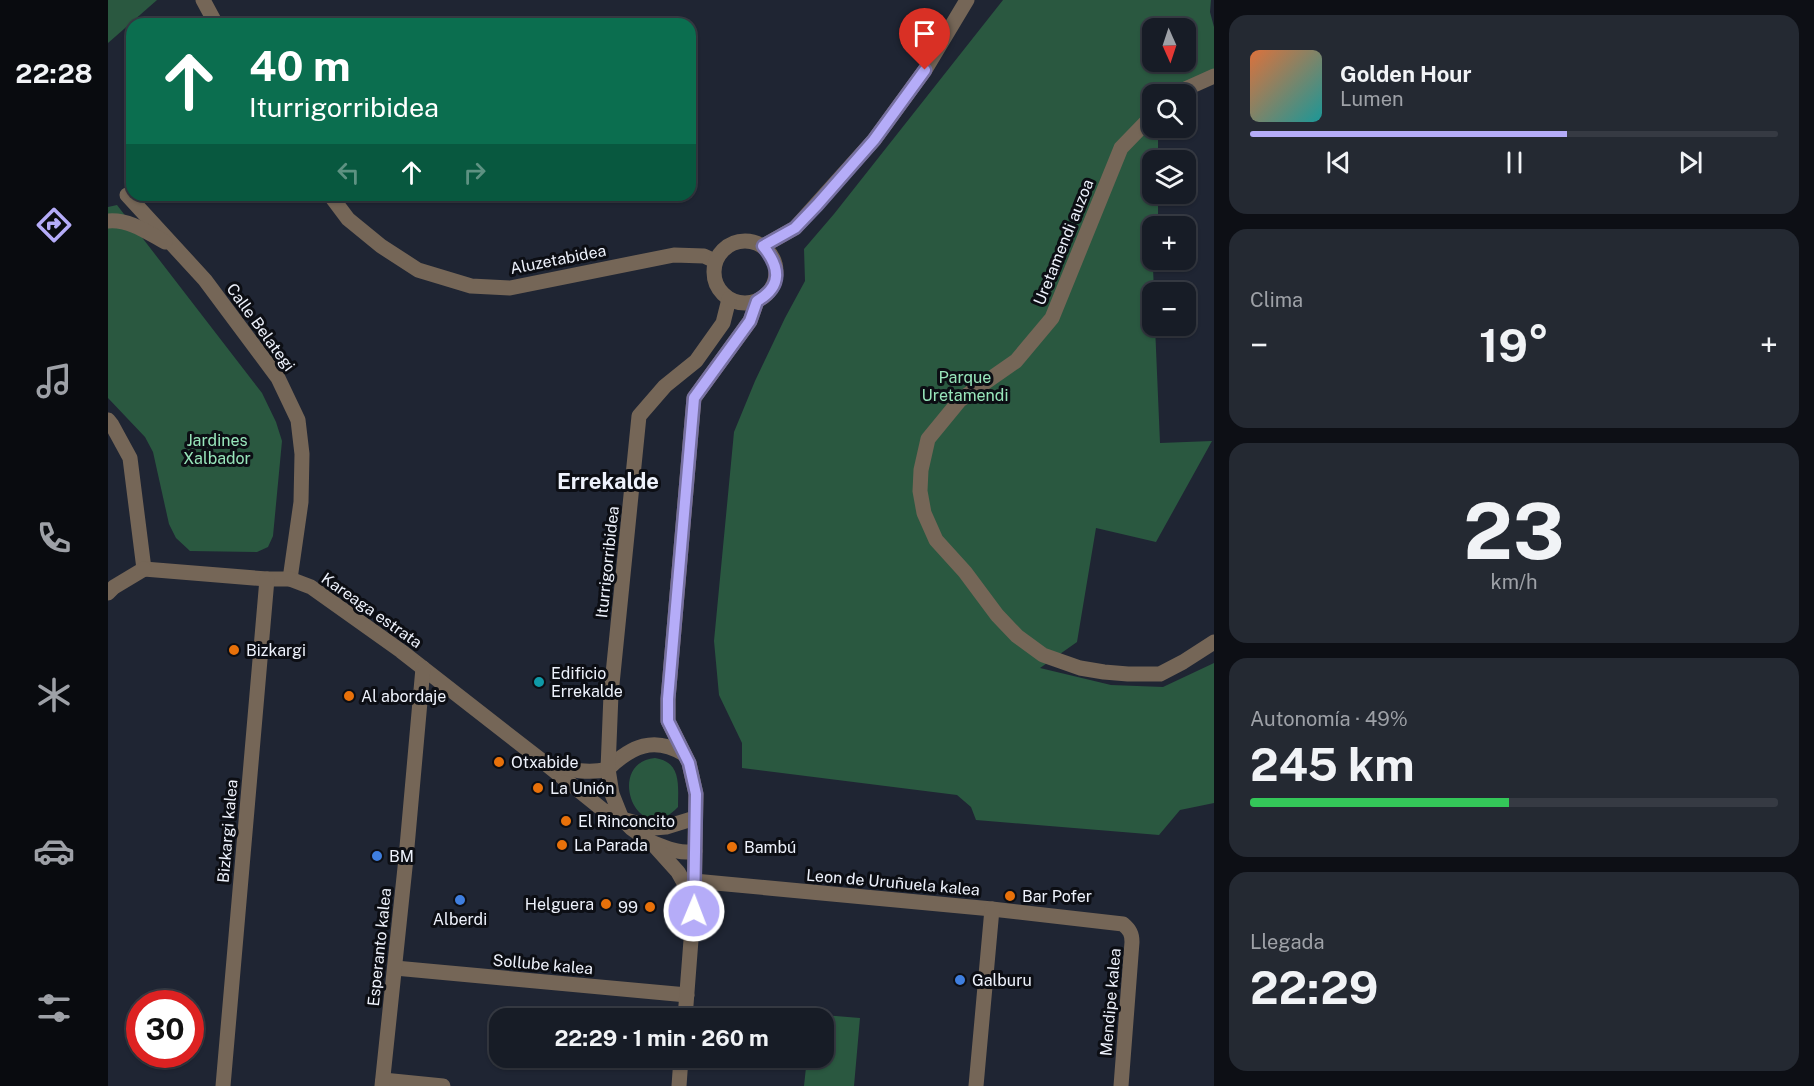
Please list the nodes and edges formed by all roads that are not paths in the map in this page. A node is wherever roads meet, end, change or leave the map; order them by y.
1 (203, 0) edge
2 (967, 0) edge
3 (213, 18) edge
4 (1214, 76) edge
5 (1196, 84) edge
6 (1142, 126) edge
7 (133, 201) edge
8 (334, 201) edge
9 (108, 221) edge
10 (763, 246) junction
11 (176, 248) junction
12 (715, 261) junction
13 (729, 299) junction
14 (757, 301) junction
15 (108, 420) edge
16 (144, 569) junction
17 (267, 579) junction
18 (290, 579) junction
19 (108, 593) edge
20 (1214, 642) edge
21 (423, 668) junction
22 (684, 754) junction
23 (546, 764) junction
24 (608, 769) junction
25 (695, 818) junction
26 (622, 819) junction
27 (651, 842) junction
28 (694, 851) junction
29 (694, 881) junction
30 (694, 901) junction
31 (992, 909) junction
32 (1123, 924) joint
33 (395, 968) junction
34 (687, 995) junction
35 (686, 1008) edge
36 (680, 1068) edge
37 (382, 1083) edge
38 (223, 1086) edge
39 (443, 1086) edge
40 (679, 1086) edge
41 (976, 1086) edge
42 (1121, 1086) edge

1 - 3 street
2 - 10 street
4 - 5 street
6 - 20 street, Uretamendi auzoa
7 - 11 street, Calle Belategi
8 - 12 street, Aluzetabidea
9 - 11 street, Calle Belategi
10 - 12 street
10 - 14 street
11 - 18 street, Calle Belategi
12 - 13 street
13 - 14 street
13 - 24 street, Iturrigorribidea
14 - 22 street
15 - 16 street
16 - 17 street, Kareaga estrata
16 - 19 street
17 - 18 street, Kareaga estrata
17 - 38 street, Bizkargi kalea
18 - 21 street, Kareaga estrata
21 - 23 street, Kareaga estrata
21 - 33 street, Esperanto kalea
22 - 24 street
22 - 25 street
23 - 24 street, Kareaga estrata
23 - 26 street, Kareaga estrata
24 - 26 street, Iturrigorribidea
25 - 26 street
25 - 28 street
26 - 27 street
27 - 28 street
27 - 30 street
28 - 29 street
29 - 30 street
29 - 31 street, Leon de Uruñuela kalea
30 - 34 street
31 - 32 street, Leon de Uruñuela kalea
31 - 41 street
32 - 42 street, Mendipe kalea
33 - 34 street, Sollube kalea
33 - 37 street, Esperanto kalea
34 - 35 street
36 - 40 street
37 - 39 street

